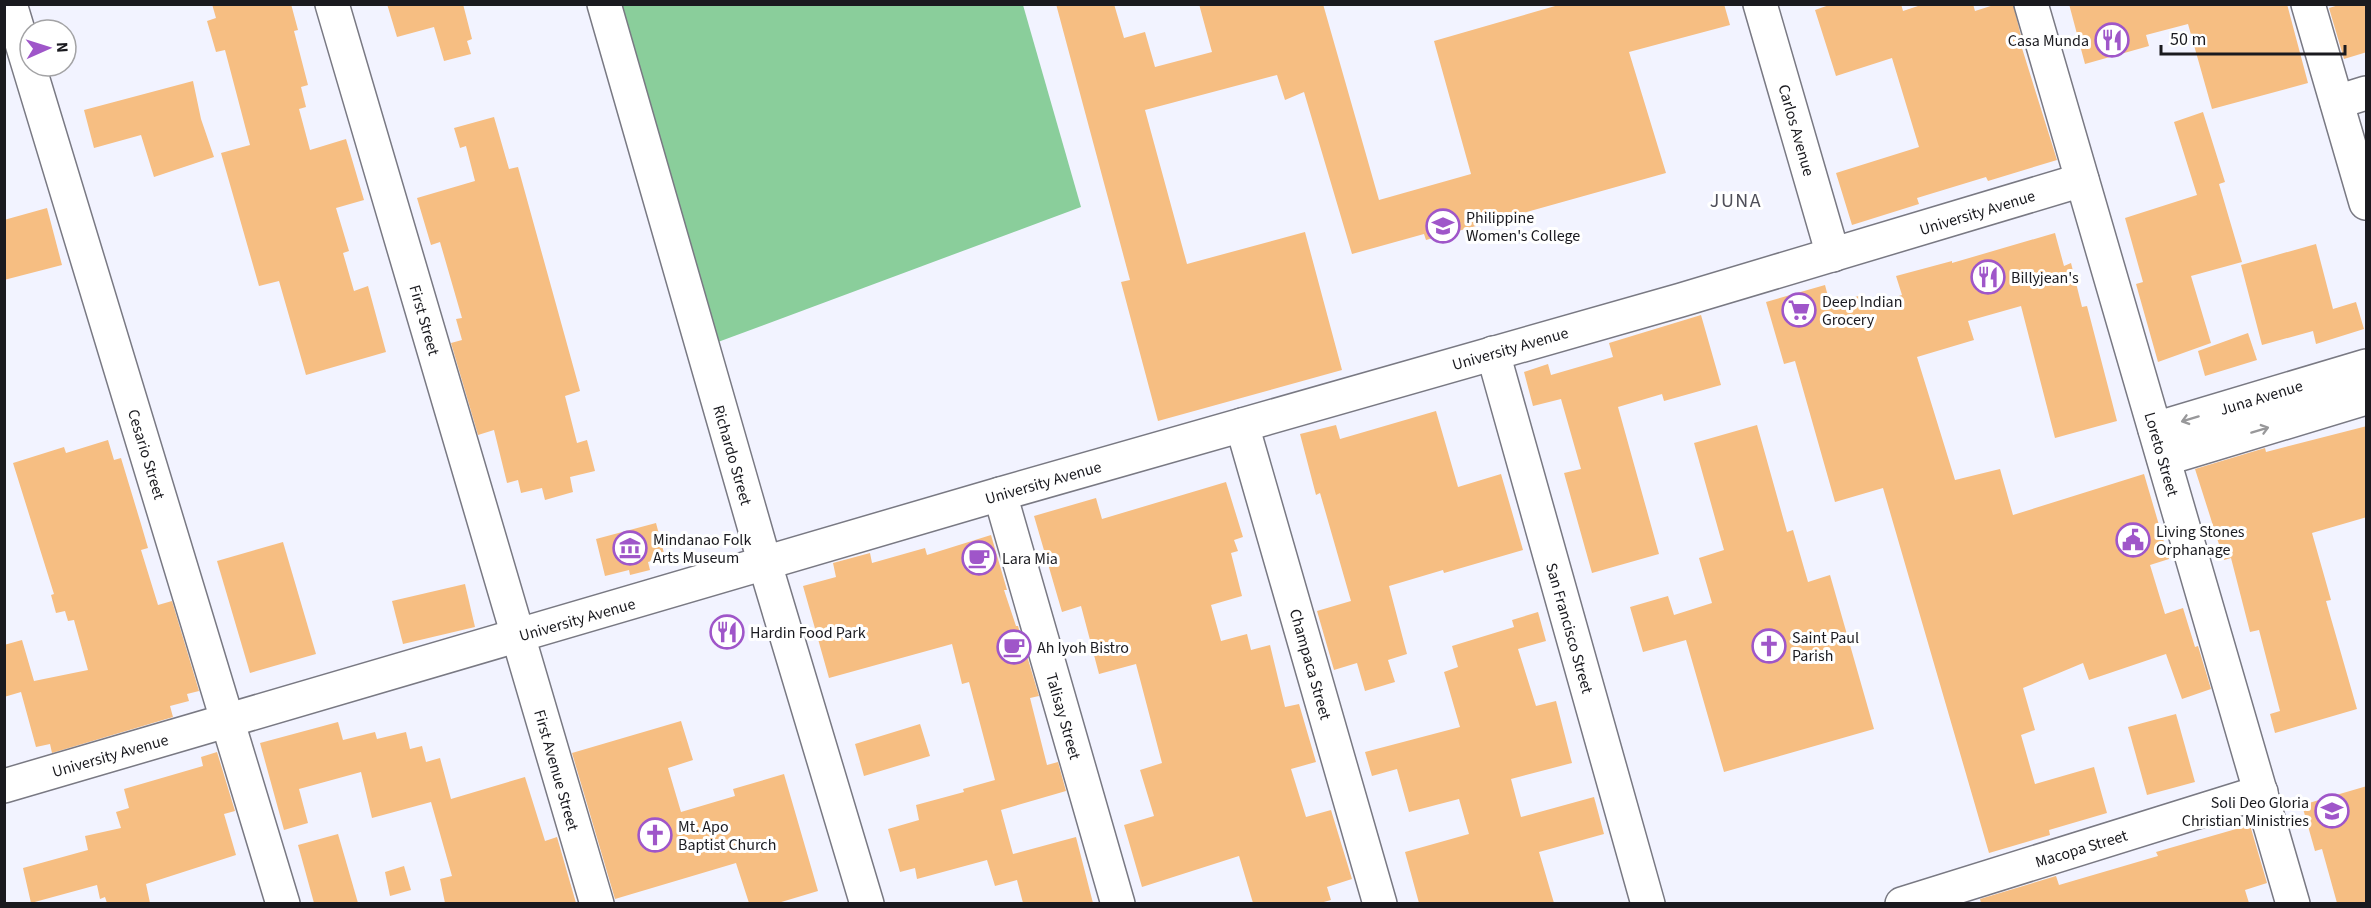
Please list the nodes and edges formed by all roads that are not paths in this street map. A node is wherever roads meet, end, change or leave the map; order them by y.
1 (10, 4) edge
2 (332, 4) edge
3 (604, 4) edge
4 (1760, 4) edge
5 (2031, 4) edge
6 (2308, 4) edge
7 (2352, 97) edge
8 (2082, 180) junction
9 (2367, 202) edge
10 (1833, 255) junction
11 (1493, 353) junction
12 (2367, 366) edge
13 (2367, 398) edge
14 (1242, 425) junction
15 (2159, 444) junction
16 (1000, 494) junction
17 (765, 564) junction
18 (518, 636) junction
19 (228, 721) junction
20 (4, 786) edge
21 (2260, 792) junction
22 (283, 903) edge
23 (597, 903) edge
24 (867, 903) edge
25 (1118, 903) edge
26 (1380, 903) edge
27 (1648, 903) edge
28 (1902, 903) edge
29 (2293, 903) edge

1 - 19 street, Cesario Street
2 - 18 street, First Street
3 - 17 street, Richardo Street
4 - 10 street, Carlos Avenue
5 - 8 street, Loreto Street
6 - 7 street
7 - 9 street
8 - 10 street, University Avenue
8 - 15 street, Loreto Street
10 - 11 street, University Avenue
11 - 14 street, University Avenue
11 - 27 street, San Francisco Street
12 -> 15 street, Juna Avenue
15 -> 13 street, Juna Avenue
14 - 16 street, University Avenue
14 - 26 street, Champaca Street
15 - 21 street, Loreto Street
16 - 17 street, University Avenue
16 - 25 street, Talisay Street
17 - 18 street, University Avenue
17 - 24 street, Richardo Street
18 - 19 street, University Avenue
18 - 23 street, First Avenue Street
19 - 20 street, University Avenue
19 - 22 street, Cesario Street
21 - 28 street, Macopa Street
21 - 29 street, Loreto Street

